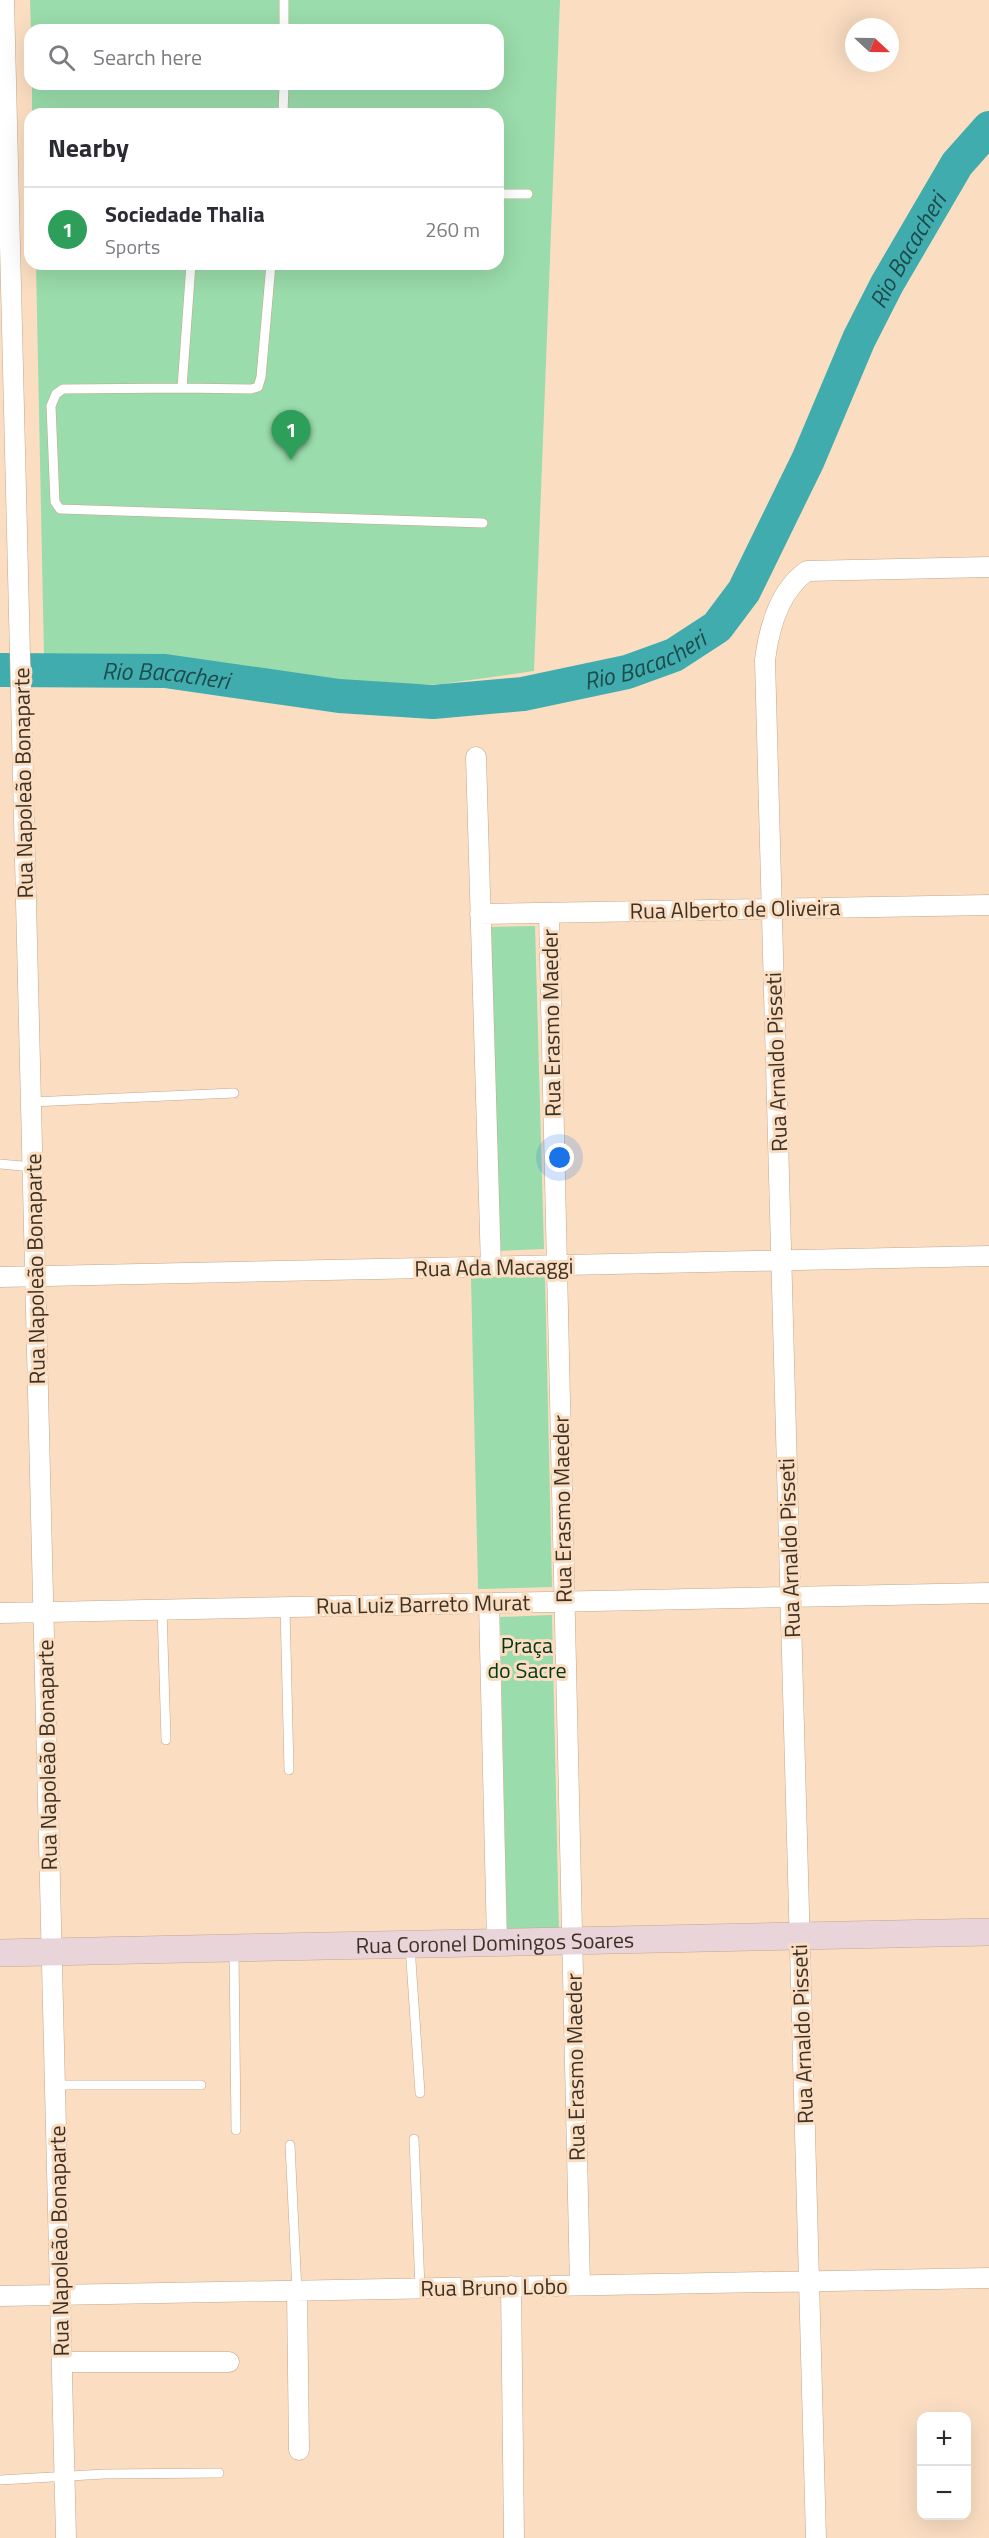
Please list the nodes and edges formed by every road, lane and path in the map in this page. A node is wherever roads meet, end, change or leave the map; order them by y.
1 (4, 0) edge
2 (284, 0) edge
3 (284, 24) edge
4 (284, 90) edge
5 (284, 108) edge
6 (504, 194) edge
7 (528, 194) dead end
8 (191, 270) edge
9 (270, 270) edge
10 (7, 369) edge
11 (182, 388) junction
12 (483, 523) dead end
13 (989, 567) edge
14 (476, 757) dead end
15 (989, 904) edge
16 (772, 909) junction
17 (549, 913) junction
18 (480, 914) junction
19 (234, 1093) dead end
20 (31, 1102) junction
21 (0, 1164) edge
22 (33, 1167) junction
23 (989, 1256) edge
24 (781, 1260) junction
25 (557, 1265) junction
26 (491, 1267) junction
27 (35, 1277) junction
28 (0, 1278) edge
29 (989, 1593) edge
30 (790, 1597) junction
31 (564, 1601) junction
32 (489, 1603) junction
33 (285, 1607) junction
34 (162, 1609) junction
35 (44, 1612) junction
36 (0, 1613) edge
37 (166, 1740) dead end
38 (289, 1770) dead end
39 (989, 1932) edge
40 (800, 1936) junction
41 (572, 1941) junction
42 (497, 1942) junction
43 (409, 1944) junction
44 (234, 1948) junction
45 (52, 1952) junction
46 (0, 1953) edge
47 (55, 2085) junction
48 (201, 2085) dead end
49 (420, 2093) dead end
50 (236, 2130) dead end
51 (414, 2139) dead end
52 (290, 2145) dead end
53 (989, 2278) edge
54 (809, 2281) junction
55 (580, 2285) junction
56 (511, 2286) junction
57 (420, 2288) junction
58 (297, 2291) junction
59 (60, 2295) junction
60 (0, 2296) edge
61 (62, 2362) junction
62 (229, 2362) dead end
63 (299, 2450) dead end
64 (219, 2473) dead end
65 (64, 2476) junction
66 (0, 2480) edge
67 (66, 2538) edge
68 (514, 2538) edge
69 (816, 2538) edge

1 - 10 street, Rua Napoleão Bonaparte
2 - 3 lane
4 - 5 lane
6 - 7 lane
8 - 11 lane
9 - 11 lane
10 - 20 street, Rua Napoleão Bonaparte
11 - 12 lane
13 - 16 street, Rua Arnaldo Pisseti
14 - 18 street
15 - 16 street, Rua Alberto de Oliveira
16 - 17 street, Rua Alberto de Oliveira
16 - 24 street, Rua Arnaldo Pisseti
17 - 18 street, Rua Alberto de Oliveira
17 - 25 street, Rua Erasmo Maeder
18 - 26 street
19 - 20 lane
20 - 22 street, Rua Napoleão Bonaparte
21 - 22 lane
22 - 27 street, Rua Napoleão Bonaparte
23 - 24 street, Rua Ada Macaggi
24 - 25 street, Rua Ada Macaggi
24 - 30 street, Rua Arnaldo Pisseti
25 - 26 street, Rua Ada Macaggi
25 - 31 street, Rua Erasmo Maeder
26 - 27 street, Rua Ada Macaggi
27 - 28 street, Rua Ada Macaggi
27 - 35 street, Rua Napoleão Bonaparte
29 - 30 street, Rua Luiz Barreto Murat
30 - 31 street, Rua Luiz Barreto Murat
30 - 40 street, Rua Arnaldo Pisseti
31 - 32 street, Rua Luiz Barreto Murat
31 - 41 street, Rua Erasmo Maeder
32 - 33 street, Rua Luiz Barreto Murat
32 - 42 street
33 - 34 street, Rua Luiz Barreto Murat
33 - 38 lane
34 - 35 street, Rua Luiz Barreto Murat
34 - 37 lane
35 - 36 street, Rua Luiz Barreto Murat
35 - 45 street, Rua Napoleão Bonaparte
39 - 40 street, Rua Coronel Domingos Soares
40 - 41 street, Rua Coronel Domingos Soares
40 - 54 street, Rua Arnaldo Pisseti
41 - 42 street, Rua Coronel Domingos Soares
41 - 55 street, Rua Erasmo Maeder
42 - 43 street, Rua Coronel Domingos Soares
43 - 44 street, Rua Coronel Domingos Soares
43 - 49 lane
44 - 45 street, Rua Coronel Domingos Soares
44 - 50 lane
45 - 46 street, Rua Coronel Domingos Soares
45 - 47 street, Rua Napoleão Bonaparte
47 - 48 lane
47 - 59 street, Rua Napoleão Bonaparte
51 - 57 lane
52 - 58 lane
53 - 54 street, Rua Bruno Lobo
54 - 55 street, Rua Bruno Lobo
54 - 69 street, Rua Arnaldo Pisseti
55 - 56 street, Rua Bruno Lobo
56 - 57 street, Rua Bruno Lobo
56 - 68 street
57 - 58 street, Rua Bruno Lobo
58 - 59 street, Rua Bruno Lobo
58 - 63 street
59 - 60 street, Rua Bruno Lobo
59 - 61 street, Rua Napoleão Bonaparte
61 - 62 street
61 - 65 street, Rua Napoleão Bonaparte
64 - 65 lane
65 - 66 lane
65 - 67 street, Rua Napoleão Bonaparte

